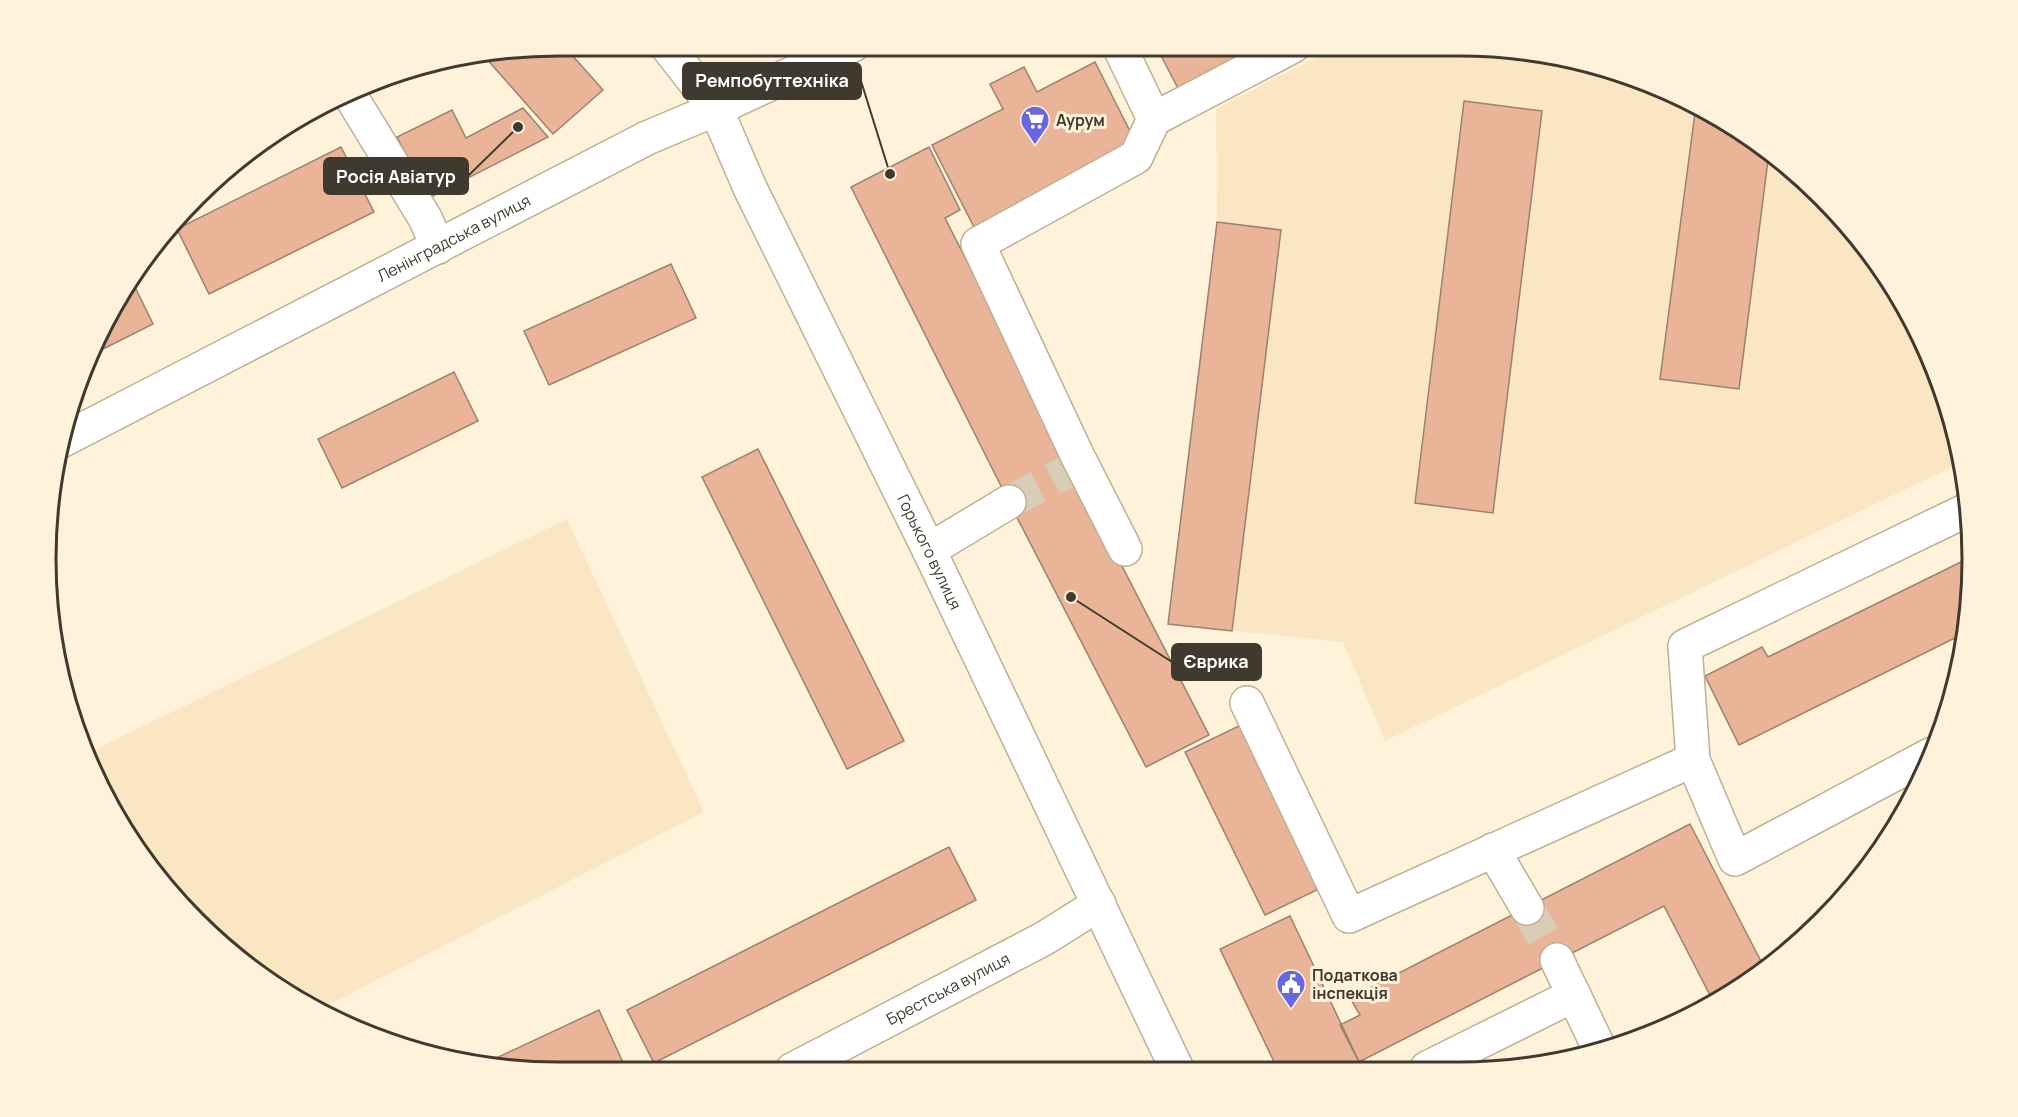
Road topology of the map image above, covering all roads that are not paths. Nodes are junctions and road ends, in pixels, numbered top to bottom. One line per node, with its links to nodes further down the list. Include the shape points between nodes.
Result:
1 (675, 56): 6 (street, Горького вулиця)
2 (829, 56): 6 (street, Ленінградська вулиця)
3 (1124, 56): 7 (street)
4 (1274, 56): 7 (street)
5 (352, 100): 8 (street, via 425,218)
6 (716, 109): 8 (street, Ленінградська вулиця, via 647,138); 13 (street, Горького вулиця, via 750,188)
7 (1154, 119): 12 (street, via 1136,157 978,244 1074,462)
8 (438, 247): 9 (street, Ленінградська вулиця)
9 (71, 436)
10 (1010, 502): 13 (street)
11 (1960, 514): 15 (street, via 1685,646)
12 (1125, 549)
13 (929, 550): 18 (street, Горького вулиця)
14 (1247, 703): 17 (street, via 1349,916)
15 (1693, 760): 16 (street, via 1735,859); 17 (street)
16 (1920, 760)
17 (1493, 850): 19 (street)
18 (1099, 904): 23 (street, Брестська вулиця, via 1045,938); 24 (street, Горького вулиця)
19 (1527, 908)
20 (1557, 960): 21 (street)
21 (1574, 995): 22 (street); 25 (street)
22 (1596, 1042)
23 (807, 1062)
24 (1174, 1062)
25 (1439, 1062)

